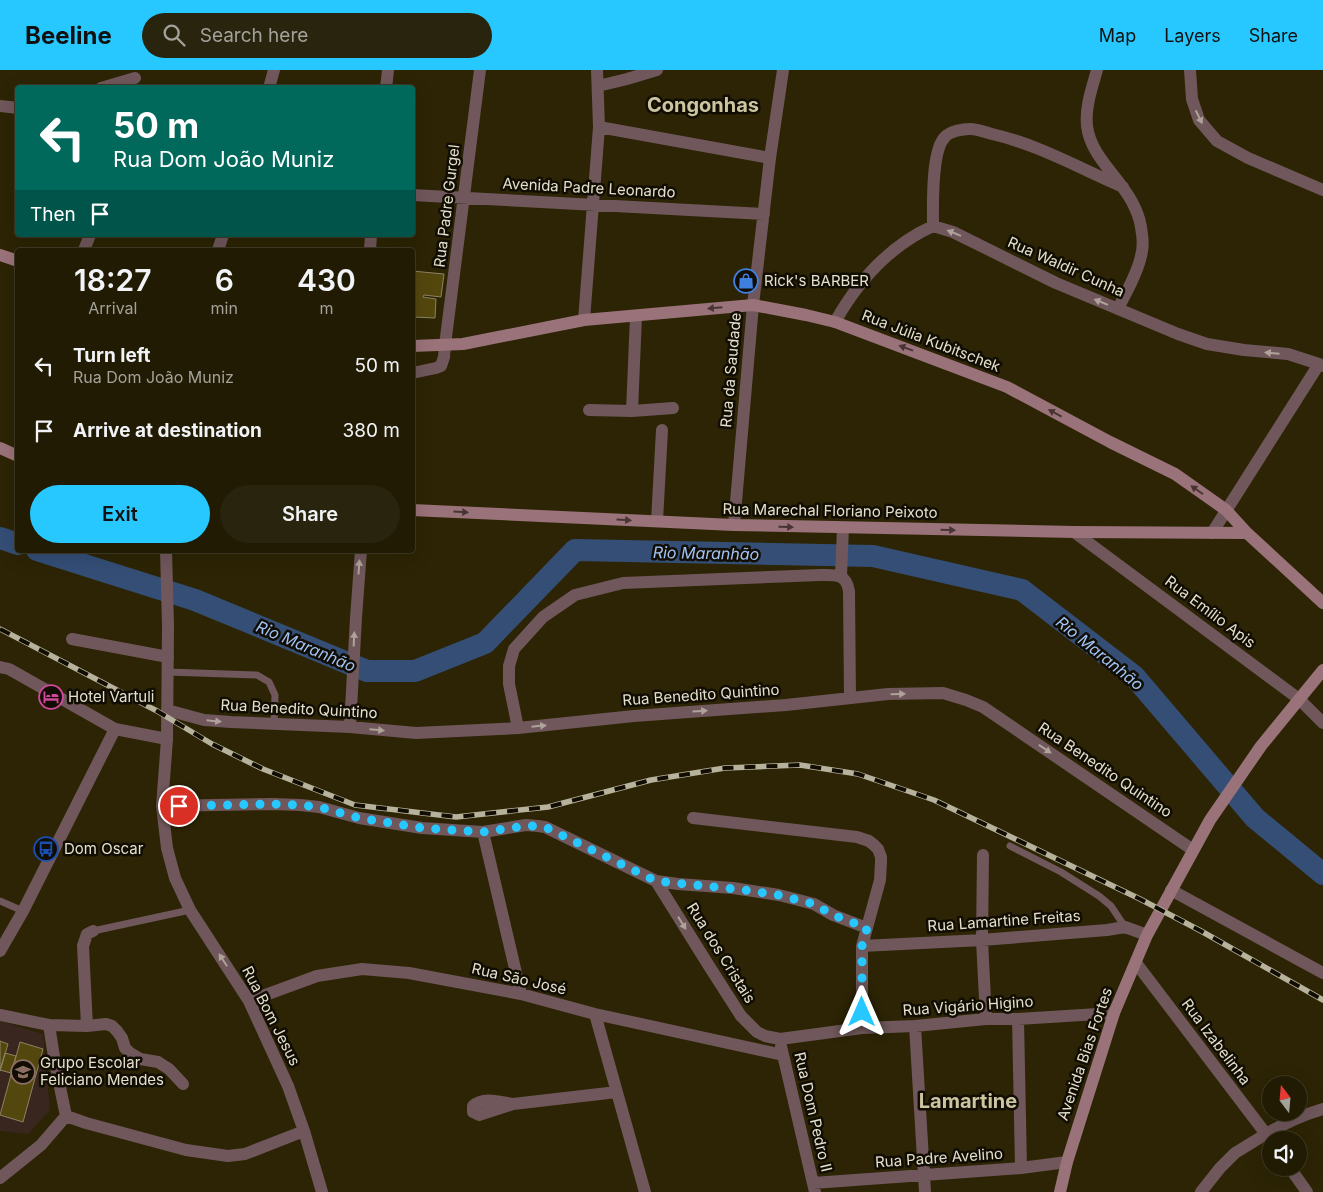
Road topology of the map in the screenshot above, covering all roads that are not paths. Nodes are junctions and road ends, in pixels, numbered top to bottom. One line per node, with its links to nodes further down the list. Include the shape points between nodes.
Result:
1 (274, 70): 11 (street)
2 (388, 70): 12 (street)
3 (480, 70): 21 (street, Rua Padre Gurgel)
4 (597, 70): 13 (street)
5 (657, 70): 13 (street)
6 (784, 70): 17 (street, Rua da Saudade)
7 (1097, 70): 18 (street, via 1087,127 1102,161)
8 (1190, 70): 19 (street, one-way to 19, via 1192,99 1199,120 1217,141)
9 (135, 78): 10 (street)
10 (111, 85)
11 (270, 85)
12 (386, 85)
13 (598, 86): 16 (street)
14 (0, 106): 15 (street)
15 (15, 108)
16 (600, 127): 17 (street); 22 (street)
17 (770, 158): 23 (street, Rua da Saudade)
18 (1123, 187): 24 (street, via 1014,139 971,129 956,131 946,136 937,156); 28 (street, via 1135,207 1143,240 1142,256)
19 (1323, 190)
20 (415, 195): 21 (street, Avenida Padre Leonardo)
21 (465, 197): 22 (street, Avenida Padre Leonardo); 32 (street, Rua Padre Gurgel)
22 (593, 204): 23 (street, Avenida Padre Leonardo); 30 (street)
23 (764, 214): 27 (street, Rua da Saudade)
24 (933, 226): 28 (street, Rua Waldir Cunha, one-way to 24, via 1056,283 953,232); 31 (street, via 907,240 880,262 846,302)
25 (0, 254): 26 (main road)
26 (15, 260)
27 (753, 305): 29 (main road, Rua Júlia Kubitschek, one-way to 29); 31 (main road, Rua Júlia Kubitschek); 45 (street, Rua da Saudade)
28 (1118, 309): 34 (street, Rua Waldir Cunha, one-way to 28, via 1288,354 1207,344)
29 (636, 316): 30 (main road, Rua Júlia Kubitschek); 38 (street)
30 (584, 320): 32 (main road, Rua Júlia Kubitschek)
31 (835, 322): 43 (main road, Rua Júlia Kubitschek, one-way to 31, via 1175,474 1007,387)
32 (445, 345): 33 (main road, Rua Júlia Kubitschek); 35 (street, Rua Padre Gurgel, via 441,366)
33 (415, 346)
34 (1321, 365): 43 (street)
35 (415, 373)
36 (673, 408): 38 (street)
37 (590, 410): 38 (street)
38 (632, 410)
39 (662, 430): 44 (street)
40 (0, 448): 41 (main road)
41 (15, 455)
42 (415, 510): 44 (main road, Rua Marechal Floriano Peixoto, one-way to 44)
43 (1226, 510): 47 (street); 48 (main road, Rua Júlia Kubitschek)
44 (657, 521): 45 (main road, Rua Marechal Floriano Peixoto)
45 (734, 525): 49 (main road, Rua Marechal Floriano Peixoto, one-way to 49)
46 (1074, 532): 47 (main road, Rua Marechal Floriano Peixoto); 49 (main road, Rua Marechal Floriano Peixoto, one-way to 46); 60 (street, Rua Emílio Apis)
47 (1212, 533): 48 (main road, Rua Marechal Floriano Peixoto)
48 (1248, 533): 53 (main road, Rua Júlia Kubitschek)
49 (842, 534): 52 (street)
50 (167, 553): 55 (street, Rua Bom Jesus)
51 (361, 553): 64 (street, one-way to 51)
52 (841, 576): 59 (street, via 848,585); 65 (street, via 623,583 575,594 543,618 514,649 509,666 509,684)
53 (1323, 603)
54 (72, 639): 55 (street)
55 (168, 657): 58 (street, Rua Bom Jesus)
56 (3, 667): 66 (street)
57 (1323, 670): 60 (main road, Avenida Bias Fortes)
58 (167, 672): 61 (street, Rua Bom Jesus); 63 (lane, via 263,678 269,682 275,695)
59 (850, 698): 65 (street, Rua Benedito Quintino, one-way to 59); 72 (street, Rua Benedito Quintino, one-way to 72, via 943,693 983,707)
60 (1299, 699): 62 (street, Rua Emílio Apis); 72 (main road, Avenida Bias Fortes, via 1261,746)
61 (167, 710): 63 (street, Rua Benedito Quintino, one-way to 63, via 204,720); 67 (street, Rua Bom Jesus)
62 (1323, 723)
63 (274, 725): 64 (street, Rua Benedito Quintino)
64 (350, 727): 65 (street, Rua Benedito Quintino, one-way to 65, via 416,733)
65 (518, 728)
66 (115, 729): 67 (street); 78 (street)
67 (167, 739): 68 (street, Rua Bom Jesus)
68 (162, 806): 70 (street, via 300,805 422,828); 77 (street, Rua Bom Jesus, via 174,878)
69 (693, 818): 80 (street, via 857,837 874,844 881,862 880,880)
70 (483, 832): 74 (street, via 526,826 545,827); 88 (street)
71 (1010, 846): 79 (lane, via 1099,896 1111,906)
72 (1193, 850): 75 (main road, Avenida Bias Fortes)
73 (983, 855): 83 (street)
74 (656, 881): 80 (street, via 778,895 814,904); 99 (street, Rua dos Cristais, one-way to 99, via 741,1016)
75 (1171, 890): 82 (main road, Avenida Bias Fortes); 87 (street)
76 (0, 900): 78 (lane)
77 (190, 910): 81 (lane); 89 (street, Rua Bom Jesus, one-way to 77)
78 (22, 911): 85 (street)
79 (1125, 927): 82 (street, Rua Lamartine Freitas); 83 (street, Rua Lamartine Freitas)
80 (867, 928): 84 (street)
81 (93, 930): 96 (street, via 87,934 83,946)
82 (1147, 935): 86 (main road, Avenida Bias Fortes)
83 (982, 940): 84 (street, Rua Lamartine Freitas); 93 (street)
84 (862, 946): 98 (street)
85 (0, 951)
86 (1136, 962): 90 (main road, Avenida Bias Fortes); 108 (street, Rua Izabelinha)
87 (1323, 974)
88 (521, 994): 89 (street, Rua São José, via 410,973 362,969 317,976); 91 (street, Rua São José)
89 (249, 1001): 107 (street, Rua Bom Jesus, via 288,1086)
90 (1114, 1012): 94 (street, Rua Vigário Higino); 111 (main road, Avenida Bias Fortes)
91 (595, 1014): 101 (street, Rua São José); 103 (street)
92 (0, 1015): 95 (street)
93 (986, 1019): 94 (street, Rua Vigário Higino); 97 (street, Rua Vigário Higino)
94 (1018, 1019): 112 (street)
95 (49, 1025): 96 (street); 106 (street)
96 (86, 1026): 102 (street, via 112,1026 130,1054 158,1062)
97 (915, 1026): 98 (street, Rua Vigário Higino); 113 (street)
98 (862, 1028): 100 (street, Rua Vigário Higino)
99 (765, 1036): 100 (street, Rua Vigário Higino)
100 (780, 1039): 101 (street, Rua Dom Pedro II)
101 (783, 1055): 117 (street, Rua Dom Pedro II)
102 (183, 1084)
103 (617, 1092): 104 (street); 114 (street)
104 (513, 1104)
105 (1323, 1109): 109 (street, via 1287,1122)
106 (66, 1116): 107 (street, via 186,1150 228,1156 245,1154); 116 (street, via 40,1145)
107 (304, 1131): 118 (street, Rua Bom Jesus)
108 (1264, 1131)
109 (1276, 1131)
110 (1262, 1140): 123 (street, via 1235,1153)
111 (1067, 1162): 112 (street, Rua Padre Avelino); 122 (main road, Avenida Bias Fortes)
112 (1021, 1168): 113 (street, Rua Padre Avelino)
113 (924, 1175): 117 (street, Rua Padre Avelino); 121 (street)
114 (640, 1176): 119 (street); 120 (street)
115 (1296, 1176): 124 (street)
116 (0, 1178)
117 (814, 1188)
118 (322, 1192)
119 (636, 1192)
120 (645, 1192)
121 (925, 1192)
122 (1060, 1192)
123 (1201, 1192)
124 (1307, 1192)

